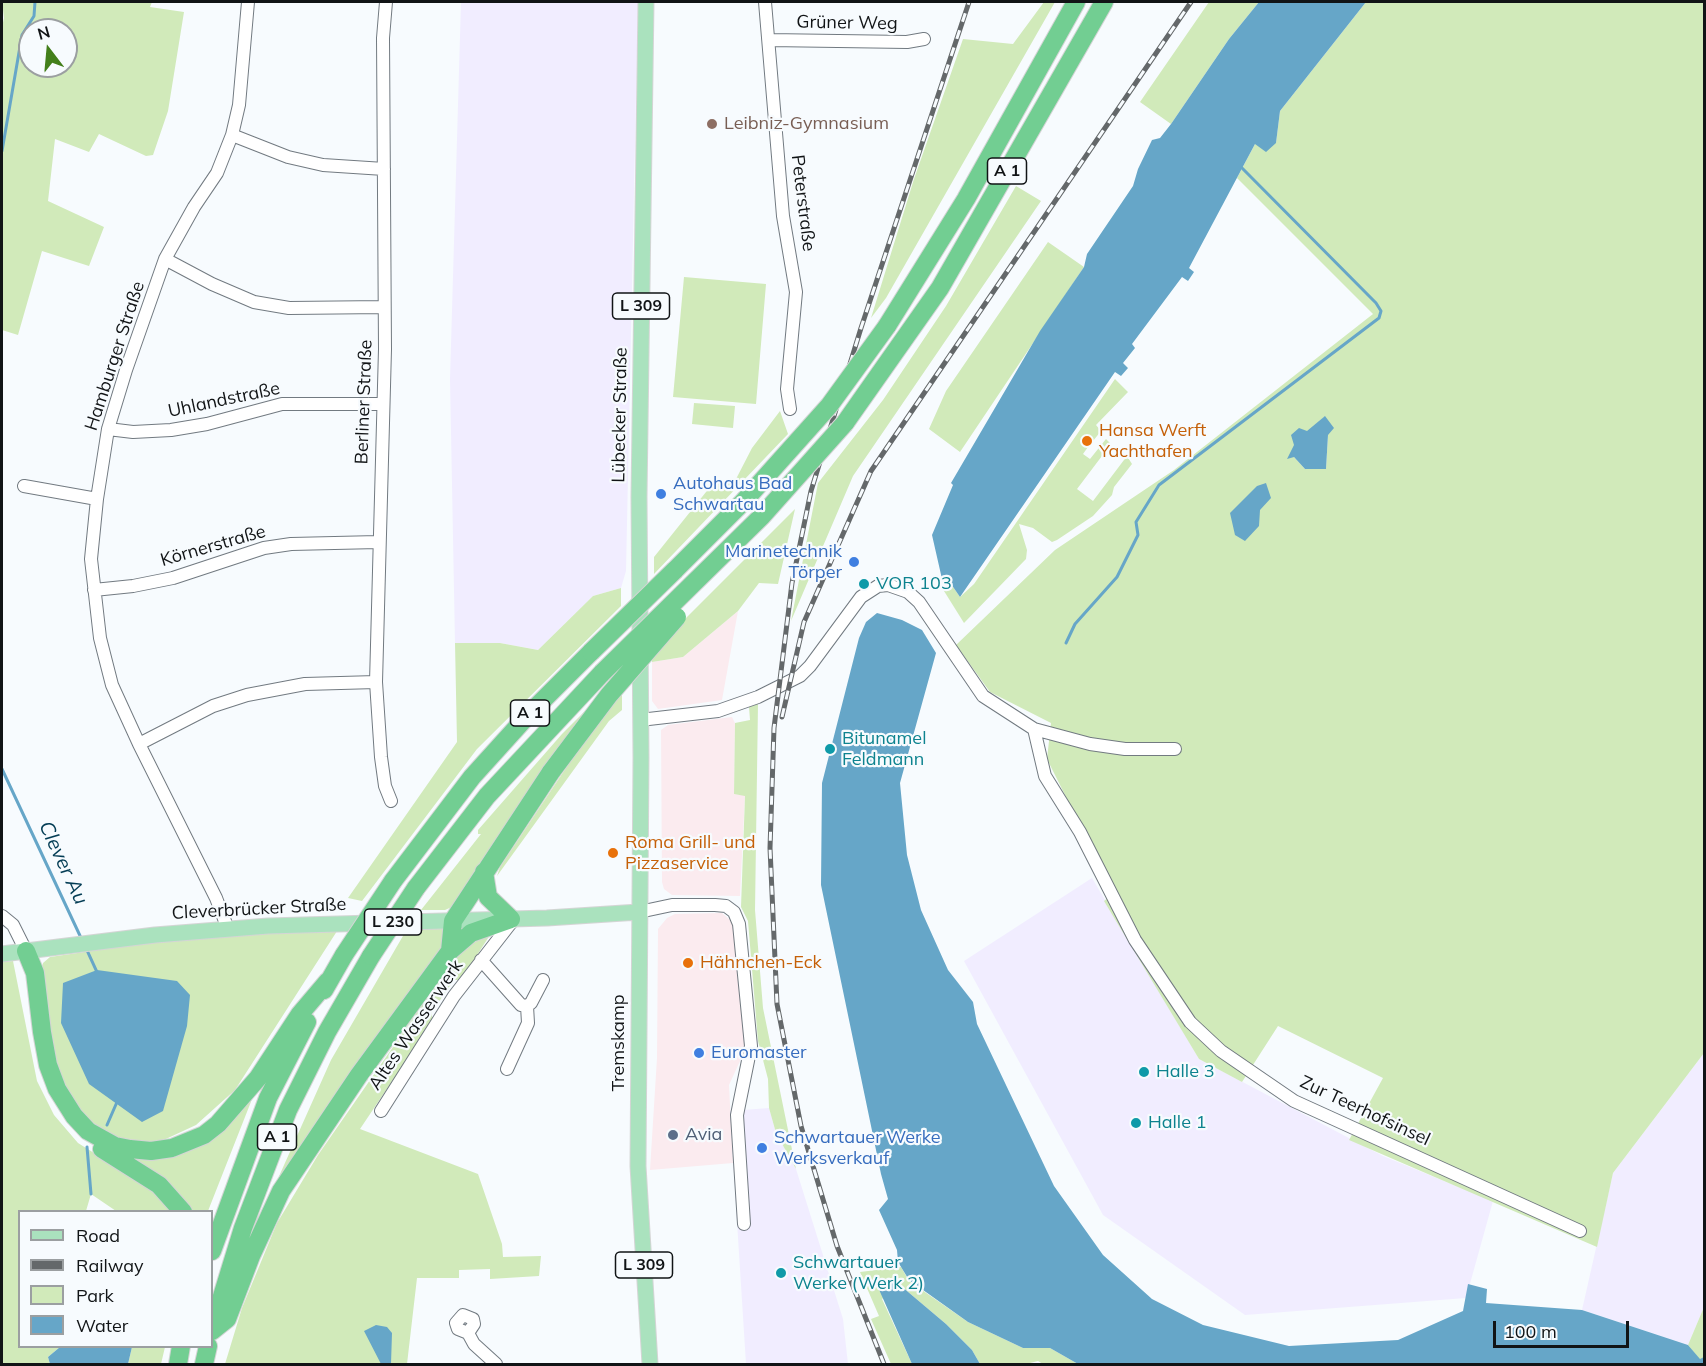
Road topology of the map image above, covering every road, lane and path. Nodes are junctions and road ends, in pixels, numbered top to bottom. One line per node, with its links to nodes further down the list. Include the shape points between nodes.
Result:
1 (248, 2): 9 (street, Hamburger Straße, via 239,105)
2 (386, 2): 10 (street, Berliner Straße)
3 (646, 2): 22 (main road, Lübecker Straße / L 309)
4 (765, 2): 8 (street, Peterstraße)
5 (1076, 2): 38 (highway, A 1, bridge, via 966,199 887,326 829,406 744,501 529,714 472,777 393,880)
6 (1104, 2): 20 (highway, A 1, bridge, via 940,288 907,338 810,464)
7 (924, 39): 8 (street, Grüner Weg)
8 (769, 40): 14 (street, Peterstraße, via 783,216 796,292 787,389)
9 (232, 135): 10 (street, via 323,165); 11 (street, Hamburger Straße, via 217,173)
10 (384, 169): 12 (street, Berliner Straße)
11 (165, 259): 12 (street, via 254,302 289,308); 15 (street, Hamburger Straße)
12 (384, 307): 13 (street, Berliner Straße)
13 (382, 404): 15 (street, Uhlandstraße, via 282,404 171,430); 18 (street, Berliner Straße)
14 (790, 409)
15 (108, 429): 17 (street, Hamburger Straße)
16 (24, 486): 17 (street)
17 (96, 500): 19 (street, Hamburger Straße, via 91,559)
18 (378, 542): 19 (street, Körnerstraße, via 264,548 173,578); 21 (street, Berliner Straße)
19 (94, 590): 24 (street, Hamburger Straße, via 100,638 112,685)
20 (686, 593): 27 (highway, bridge, via 677,617 609,695); 46 (highway, A 1, bridge, via 543,734 487,796 416,888 371,956 288,1110 243,1228)
21 (376, 682): 24 (street, via 305,684 247,695 213,706); 26 (street, Berliner Straße, via 381,757)
22 (640, 720): 23 (street, via 718,711 800,676 861,597 878,586 888,585 908,592 919,602 983,696); 28 (main road, Tremskamp / L 309)
23 (1034, 729): 25 (street, via 1125,749); 44 (street, Zur Teerhofsinsel, via 1045,776 1080,832 1135,940 1190,1022 1221,1051 1294,1101)
24 (139, 744): 32 (street, Hamburger Straße)
25 (1175, 749)
26 (391, 801)
27 (484, 872): 30 (highway, via 488,897); 31 (highway)
28 (639, 912): 30 (main road, Cleverbrücker Straße / L 230); 43 (street, via 672,905 726,906 740,924 751,1046 737,1115); 52 (main road, Tremskamp / L 309, via 638,1166)
29 (2, 916): 33 (street, via 13,925)
30 (513, 919): 31 (main road, Cleverbrücker Straße / L 230); 34 (highway, via 471,933); 36 (street, Altes Wasserwerk)
31 (453, 921): 32 (main road, Cleverbrücker Straße / L 230); 34 (highway)
32 (228, 929): 33 (main road, Cleverbrücker Straße / L 230)
33 (26, 951): 35 (main road, L 230); 38 (highway, via 35,973 42,1032 57,1089 88,1131 114,1146 130,1149 172,1148 204,1135 218,1124 252,1086 300,1014); 42 (highway, via 22,964 44,1075 59,1107 82,1135 159,1185)
34 (450, 951): 47 (highway, via 359,1075 281,1191 227,1319)
35 (2, 954)
36 (481, 960): 39 (street, Altes Wasserwerk, via 521,1005); 41 (street, Altes Wasserwerk)
37 (543, 980): 39 (street)
38 (328, 981): 45 (highway, A 1, via 268,1098)
39 (527, 1006): 40 (street, via 528,1023)
40 (507, 1069)
41 (381, 1111)
42 (181, 1210)
43 (744, 1224)
44 (1580, 1231)
45 (213, 1248)
46 (213, 1329)
47 (213, 1331)
48 (468, 1333): 51 (street)
49 (208, 1348): 50 (highway)
50 (204, 1365)
51 (496, 1365)
52 (650, 1365)

